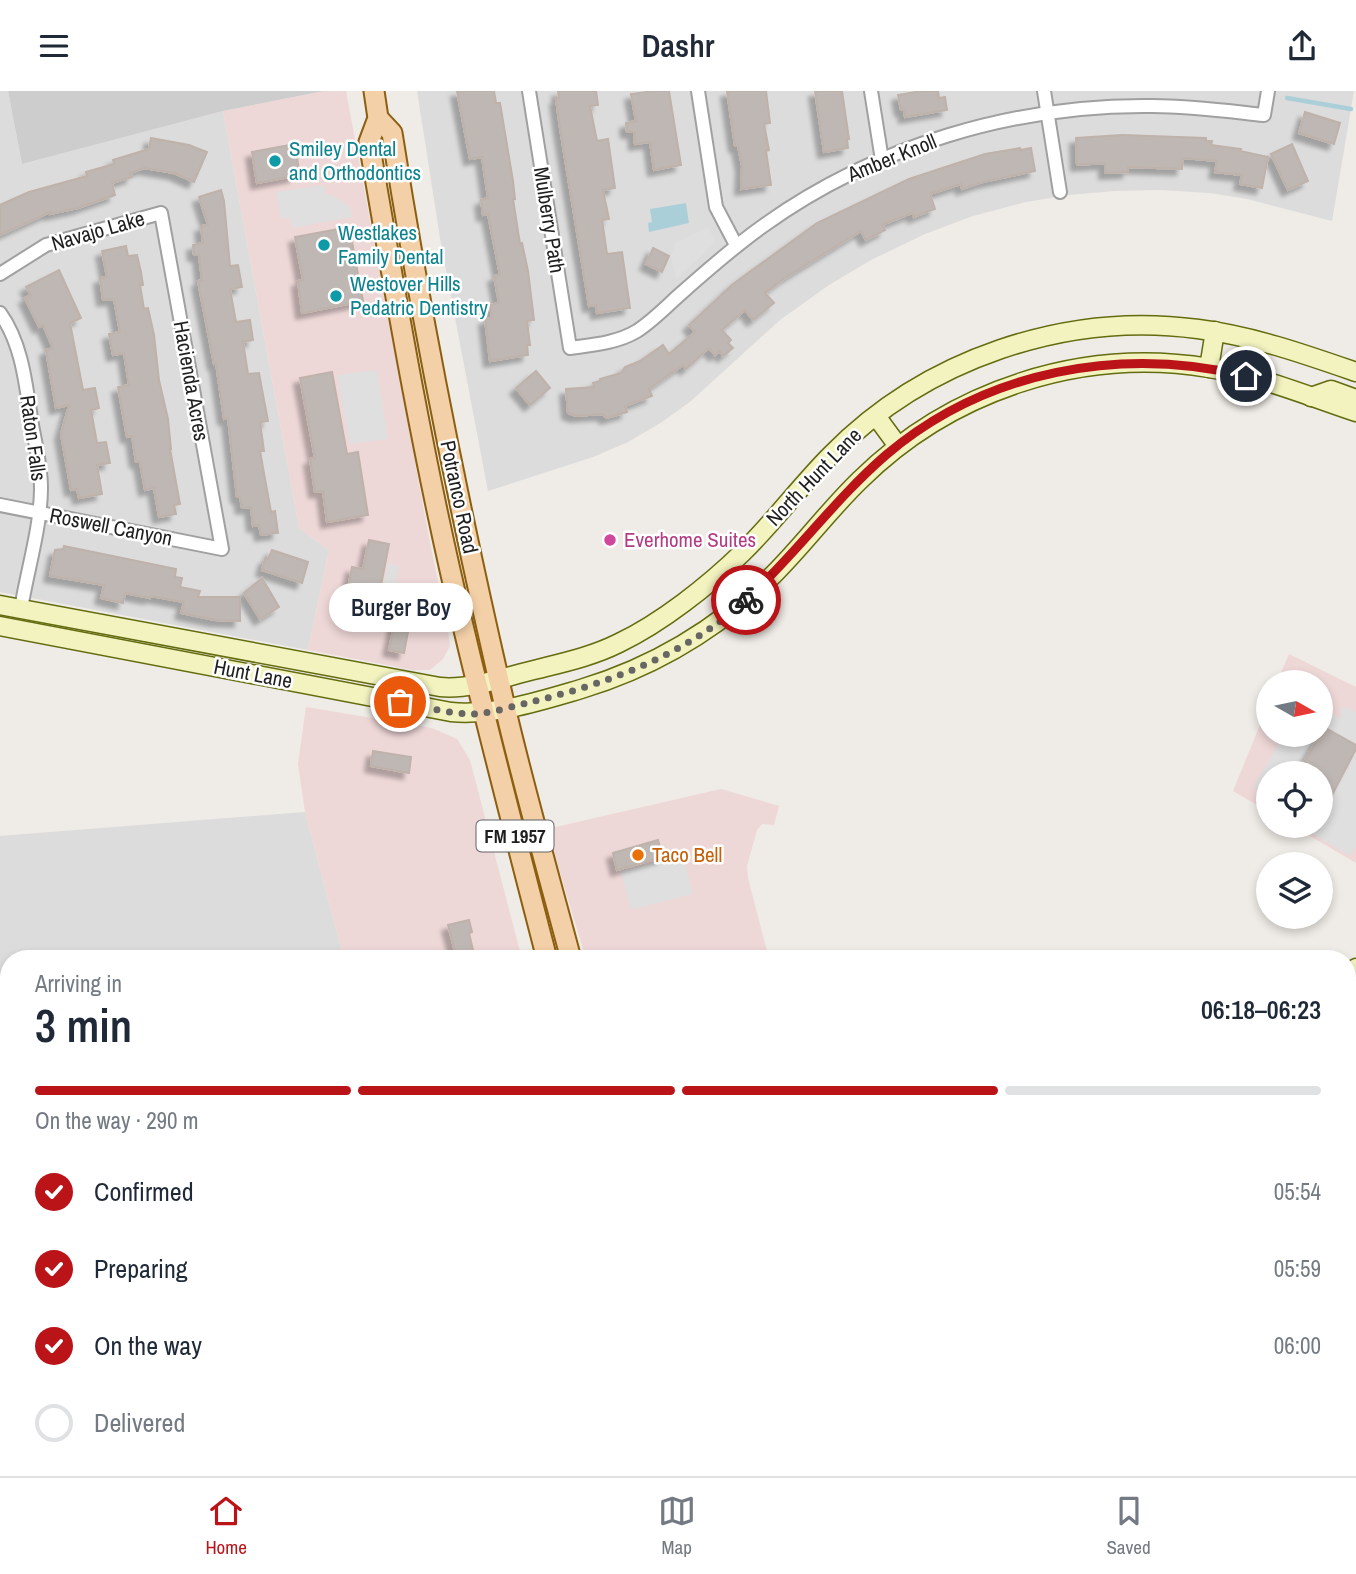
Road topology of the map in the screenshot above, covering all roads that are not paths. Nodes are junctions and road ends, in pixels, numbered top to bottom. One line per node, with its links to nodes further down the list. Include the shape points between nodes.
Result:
1 (374, 91): 8 (main road, Potranco Road / FM 1957)
2 (528, 91): 19 (street, Mulberry Path)
3 (698, 91): 13 (street, via 716,207)
4 (871, 91): 9 (street)
5 (1044, 91): 7 (street)
6 (1268, 91): 7 (street, Amber Knoll, via 1264,115 1153,106)
7 (1048, 113): 9 (street, Amber Knoll, via 973,128); 11 (street)
8 (378, 118): 10 (main road, Potranco Road / FM 1957, via 369,142); 16 (main road, Potranco Road / FM 1957, via 392,133)
9 (882, 160): 13 (street, Amber Knoll, via 808,196)
10 (376, 179): 16 (main road, via 384,178 389,185 406,278); 18 (main road, Potranco Road / FM 1957)
11 (1060, 192)
12 (161, 213): 14 (street, Navajo Lake, via 46,245); 32 (street, Hacienda Acres)
13 (736, 245): 19 (street, Amber Knoll, via 636,332)
14 (0, 275)
15 (0, 313): 31 (street, Raton Falls, via 22,367 40,469)
16 (424, 322): 27 (main road, Potranco Road / FM 1957)
17 (1215, 331): 20 (main road); 21 (main road, North Hunt Lane); 25 (main road, North Hunt Lane, via 1132,325 1049,335 958,366)
18 (405, 347): 27 (main road, via 418,351 421,358 432,417); 29 (main road, Potranco Road / FM 1957)
19 (570, 348)
20 (1209, 368): 22 (main road, North Hunt Lane); 26 (main road, North Hunt Lane, via 1124,363 1054,372 975,399)
21 (1356, 372)
22 (1311, 397): 23 (main road, via 1331,390); 24 (main road, North Hunt Lane)
23 (1356, 399)
24 (1356, 412)
25 (876, 416): 26 (main road); 38 (main road, North Hunt Lane, via 831,455 743,552 661,618 592,654)
26 (898, 446): 40 (main road, North Hunt Lane, via 859,481 775,573 709,628 659,659 617,677)
27 (449, 451): 28 (main road, Potranco Road / FM 1957)
28 (455, 479): 29 (main road); 38 (main road, Potranco Road / FM 1957)
29 (432, 483): 39 (main road, Potranco Road / FM 1957)
30 (0, 505): 31 (street, Roswell Canyon)
31 (39, 512): 32 (street, Roswell Canyon); 34 (street, Raton Falls)
32 (222, 549)
33 (0, 605): 34 (main road, Hunt Lane)
34 (21, 609): 36 (main road, Hunt Lane)
35 (0, 626): 37 (main road, Hunt Lane)
36 (311, 663): 37 (main road, via 303,673 222,659); 39 (main road, Hunt Lane, via 440,687)
37 (211, 666): 41 (main road, Hunt Lane, via 451,712)
38 (499, 678): 39 (main road, Hunt Lane); 40 (main road, Potranco Road / FM 1957)
39 (477, 684): 41 (main road, Potranco Road / FM 1957)
40 (506, 708): 41 (main road, Hunt Lane); 45 (main road, Potranco Road / FM 1957)
41 (484, 712): 42 (main road, Potranco Road / FM 1957)
42 (542, 938): 43 (main road, Potranco Road / FM 1957); 44 (main road)
43 (545, 950)
44 (553, 950)
45 (569, 950)

